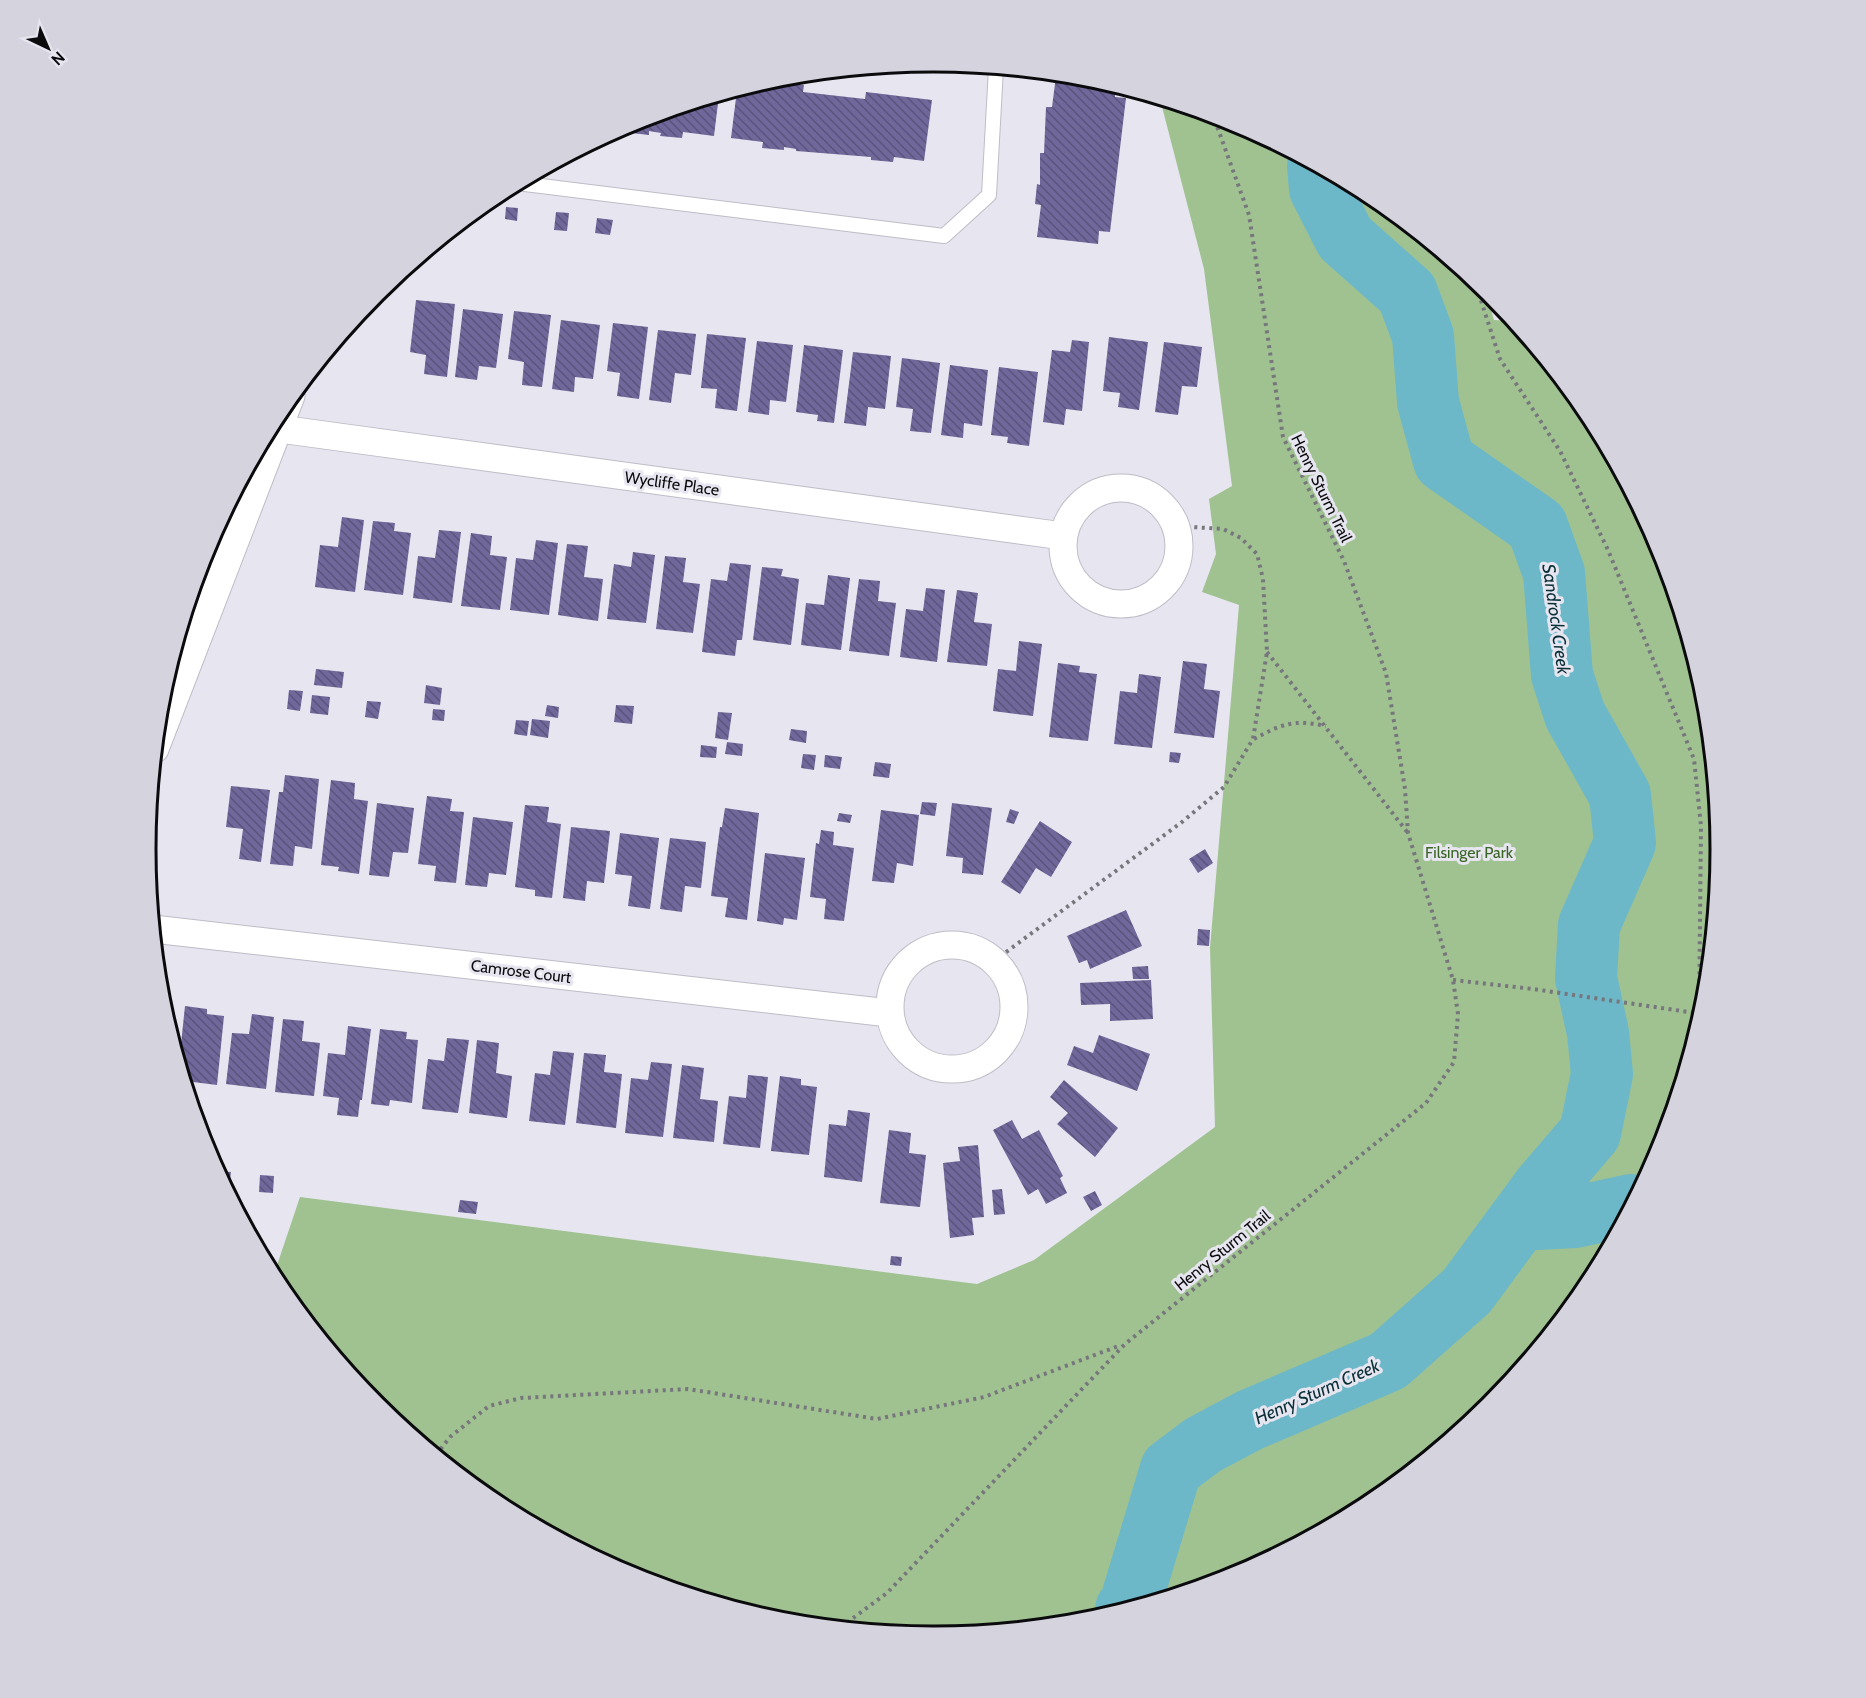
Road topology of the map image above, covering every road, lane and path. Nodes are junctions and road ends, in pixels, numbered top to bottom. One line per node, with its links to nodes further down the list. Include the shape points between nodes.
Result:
1 (996, 75): 3 (lane, via 989,195 944,236)
2 (1217, 126): 13 (path, Henry Sturm Trail, via 1249,215 1283,437 1344,561 1386,673 1405,789)
3 (531, 185)
4 (1480, 298): 16 (path, via 1500,359 1560,451 1608,550 1694,759 1701,826)
5 (280, 429): 7 (street); 8 (street, Wycliffe Place)
6 (1176, 526): 8 (street, via 1161,502 1135,489 1115,487 1083,501 1070,517); 8 (street, via 1180,548 1176,568 1151,596 1131,603 1097,599 1080,588 1064,557); 9 (path, via 1223,528 1257,554 1263,579)
7 (228, 531): 10 (street)
8 (1063, 537)
9 (1267, 652): 11 (path, Henry Sturm Trail); 12 (path)
10 (170, 705)
11 (1327, 727): 12 (path, via 1307,722 1284,723); 13 (path, Henry Sturm Trail)
12 (1253, 739): 15 (path, via 1224,787)
13 (1408, 833): 17 (path, Henry Sturm Trail)
14 (161, 930): 18 (street, Camrose Court)
15 (994, 961): 18 (street, via 973,948 956,945 924,951 897,976); 18 (street, via 1007,978 1014,1002 1010,1030 995,1053 972,1067 943,1070 924,1064 907,1051 895,1034)
16 (1701, 963)
17 (1453, 980): 19 (path); 20 (path, Henry Sturm Trail, via 1458,1014 1454,1062 1426,1103)
18 (890, 1013)
19 (1692, 1013)
20 (1125, 1344): 21 (path, via 984,1397 877,1419 688,1389 521,1398 489,1406); 22 (path, Henry Sturm Trail, via 887,1593)
21 (441, 1449)
22 (850, 1621)

